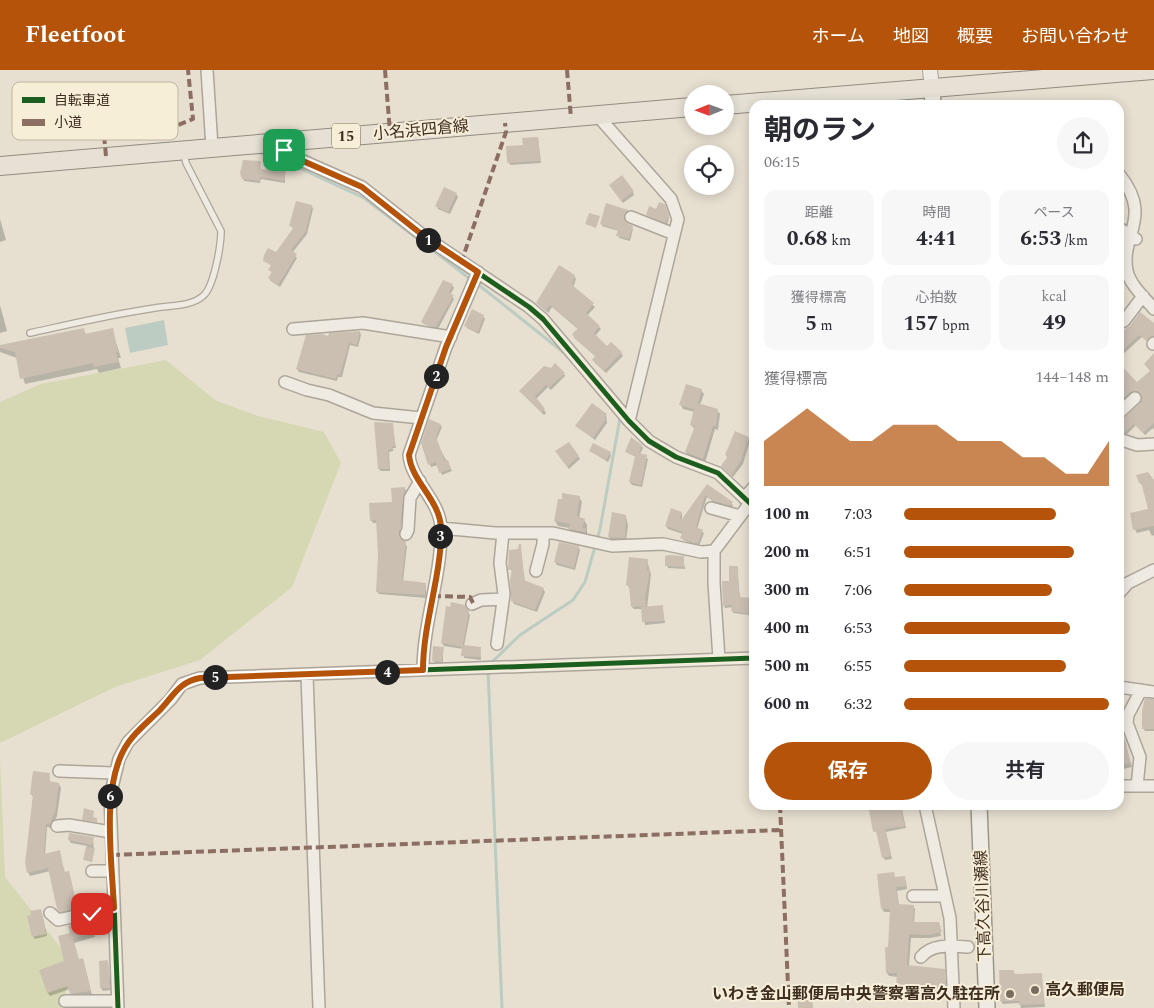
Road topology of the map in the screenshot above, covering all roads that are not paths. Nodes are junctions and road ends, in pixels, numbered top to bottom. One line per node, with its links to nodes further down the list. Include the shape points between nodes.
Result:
1 (207, 70): 10 (street)
2 (1153, 70): 3 (main road)
3 (932, 88): 4 (main road)
4 (786, 100)
5 (749, 103): 6 (main road)
6 (734, 104)
7 (684, 108): 8 (main road, 小名浜四倉線 / 15)
8 (597, 115): 9 (main road, 小名浜四倉線 / 15); 16 (street, via 671,199 678,220)
9 (272, 142): 10 (main road, 小名浜四倉線 / 15); 18 (street, via 294,157 362,187 425,237)
10 (212, 147): 11 (main road, 小名浜四倉線 / 15)
11 (183, 149): 12 (main road, 小名浜四倉線 / 15); 23 (lane, via 186,163 221,230 210,288 203,296 181,305)
12 (0, 166)
13 (1124, 180): 17 (street, via 1140,198 1145,212)
14 (631, 217): 16 (street)
15 (1124, 231): 17 (street)
16 (674, 234): 29 (street)
17 (1136, 239): 19 (street, via 1128,256 1127,272)
18 (478, 272): 24 (street); 29 (street, via 543,319)
19 (1143, 296): 20 (street); 21 (street)
20 (1154, 309)
21 (1124, 321)
22 (292, 329): 24 (street, via 363,322)
23 (30, 333)
24 (451, 337): 28 (street)
25 (284, 382): 28 (street, via 329,395 373,413)
26 (1135, 398): 27 (street)
27 (1124, 408)
28 (420, 418): 32 (street, via 409,455 410,464)
29 (629, 421): 33 (street, via 649,441 676,457 718,473)
30 (1124, 441): 31 (street)
31 (1152, 447)
32 (420, 481): 36 (street, via 439,516); 39 (street, via 405,498)
33 (749, 503): 35 (street)
34 (711, 508): 35 (street)
35 (740, 516): 40 (street)
36 (441, 528): 38 (street); 49 (street, via 423,648)
37 (543, 532): 38 (street); 40 (street, via 612,546 663,544 701,552); 42 (street)
38 (503, 533): 44 (street, via 500,563 504,580)
39 (406, 534)
40 (714, 551): 48 (street)
41 (1154, 570): 43 (street)
42 (536, 571)
43 (1124, 587)
44 (503, 599): 45 (street, via 481,600); 46 (street)
45 (472, 604)
46 (497, 644)
47 (749, 658): 48 (street)
48 (719, 659): 49 (street)
49 (423, 670): 50 (street)
50 (307, 675): 55 (street, via 189,680 128,742); 74 (street)
51 (1124, 688): 52 (street)
52 (1141, 690): 53 (street); 57 (street, via 1127,723 1140,757)
53 (1154, 692)
54 (59, 771): 55 (street)
55 (114, 772): 62 (street, via 110,796)
56 (1124, 786): 57 (street)
57 (1137, 786): 58 (street)
58 (1154, 786)
59 (926, 810): 66 (street)
60 (979, 810): 76 (main road, 下高久谷川瀬線)
61 (57, 826): 62 (street)
62 (111, 832): 64 (street)
63 (92, 871): 64 (street)
64 (113, 871): 67 (street)
65 (913, 896): 66 (street)
66 (945, 896): 69 (street)
67 (114, 908): 68 (street, via 58,920); 73 (street)
68 (50, 913)
69 (952, 946): 70 (street); 71 (street, via 930,950); 75 (street)
70 (968, 947)
71 (921, 957)
72 (65, 1001): 73 (street)
73 (118, 1005)
74 (319, 1008)
75 (954, 1008)
76 (987, 1008)

